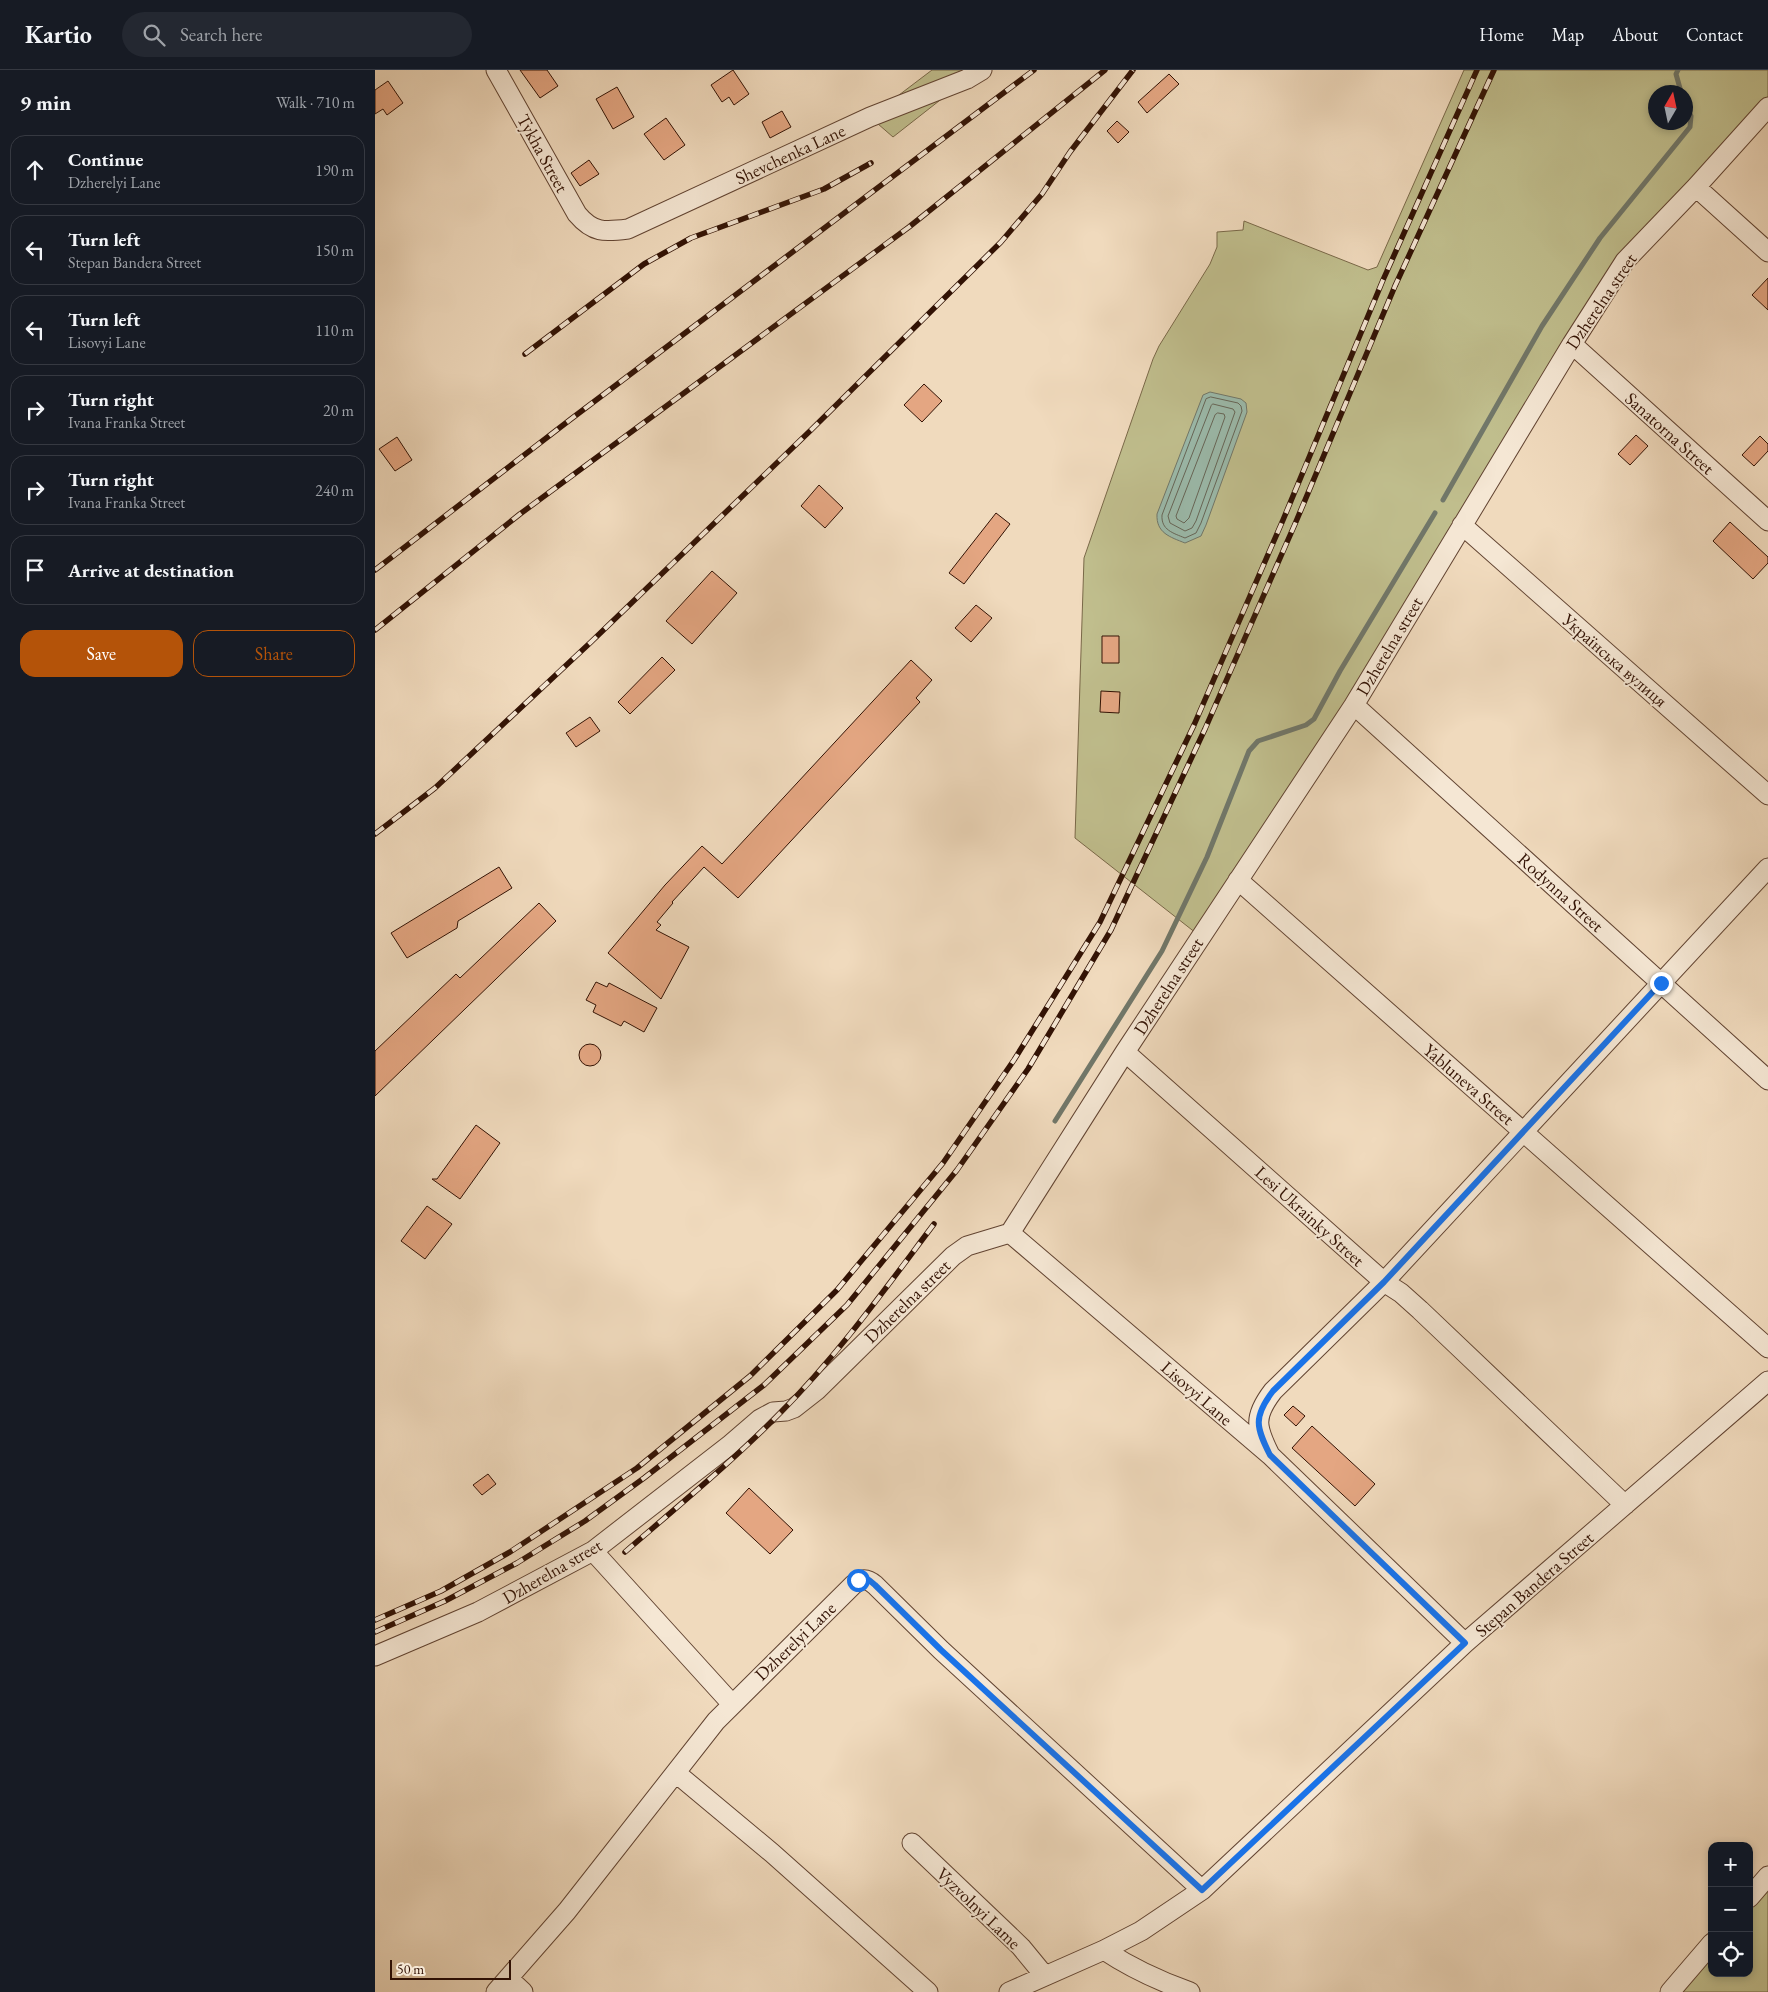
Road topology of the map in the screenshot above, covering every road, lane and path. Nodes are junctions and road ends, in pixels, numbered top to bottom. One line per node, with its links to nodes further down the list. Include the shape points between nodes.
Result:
1 (496, 70): 5 (street, Tykha Street, via 577,214 586,225)
2 (982, 70): 5 (street, Shevchenka Lane, via 870,117 628,229)
3 (1768, 107): 4 (street, Dzherelna street)
4 (1696, 187): 6 (street); 7 (street, Dzherelna street, via 1625,261)
5 (596, 229)
6 (1768, 252)
7 (1572, 344): 8 (street, Sanatorna Street); 9 (street, Dzherelna street)
8 (1768, 521)
9 (1462, 525): 10 (street, Dzherelna street); 11 (street, Українська вулиця)
10 (1354, 705): 13 (street, Dzherelna street); 14 (street, Rodynna Street)
11 (1768, 795)
12 (1768, 868): 14 (street)
13 (1238, 880): 15 (street, Dzherelna street); 17 (street, Yabluneva Street)
14 (1661, 983): 16 (street, Rodynna Street); 17 (street)
15 (1125, 1052): 18 (street, Dzherelna street); 19 (street, Lesi Ukrainky Street)
16 (1768, 1080)
17 (1523, 1132): 19 (street); 20 (street, Yabluneva Street)
18 (1010, 1233): 22 (street, Lisovyi Lane); 24 (street, Dzherelna street, via 967,1246 953,1256 817,1390 794,1408 773,1412 760,1419)
19 (1384, 1282): 22 (street, via 1264,1403 1259,1429); 23 (street, Lesi Ukrainky Street, via 1420,1310)
20 (1768, 1348)
21 (1768, 1381): 23 (street, Stepan Bandera Street)
22 (1270, 1455): 25 (street, Lisovyi Lane)
23 (1625, 1505): 25 (street, Stepan Bandera Street)
24 (593, 1551): 26 (street, Dzherelna street, via 478,1612); 27 (street)
25 (1465, 1643): 31 (street, Stepan Bandera Street)
26 (375, 1656)
27 (731, 1703): 28 (street, Dzherelyi Lane); 31 (street, Dzherelyi Lane, via 858,1580 869,1580)
28 (676, 1773): 36 (street, Dzherelyi Lane, via 567,1911); 38 (street, via 772,1853)
29 (912, 1843): 35 (street, Vyzvolnyi Lame, via 1021,1947)
30 (1768, 1876): 32 (street)
31 (1202, 1890): 34 (street, Stepan Bandera Street, via 1141,1931)
32 (1753, 1893)
33 (1708, 1948): 41 (street)
34 (1104, 1950): 35 (street, Stepan Bandera Street); 40 (street, via 1154,1979)
35 (1044, 1975): 39 (street, Stepan Bandera Street)
36 (502, 1985): 37 (street)
37 (523, 1992)
38 (928, 1992)
39 (1009, 1992)
40 (1190, 1992)
41 (1670, 1992)

